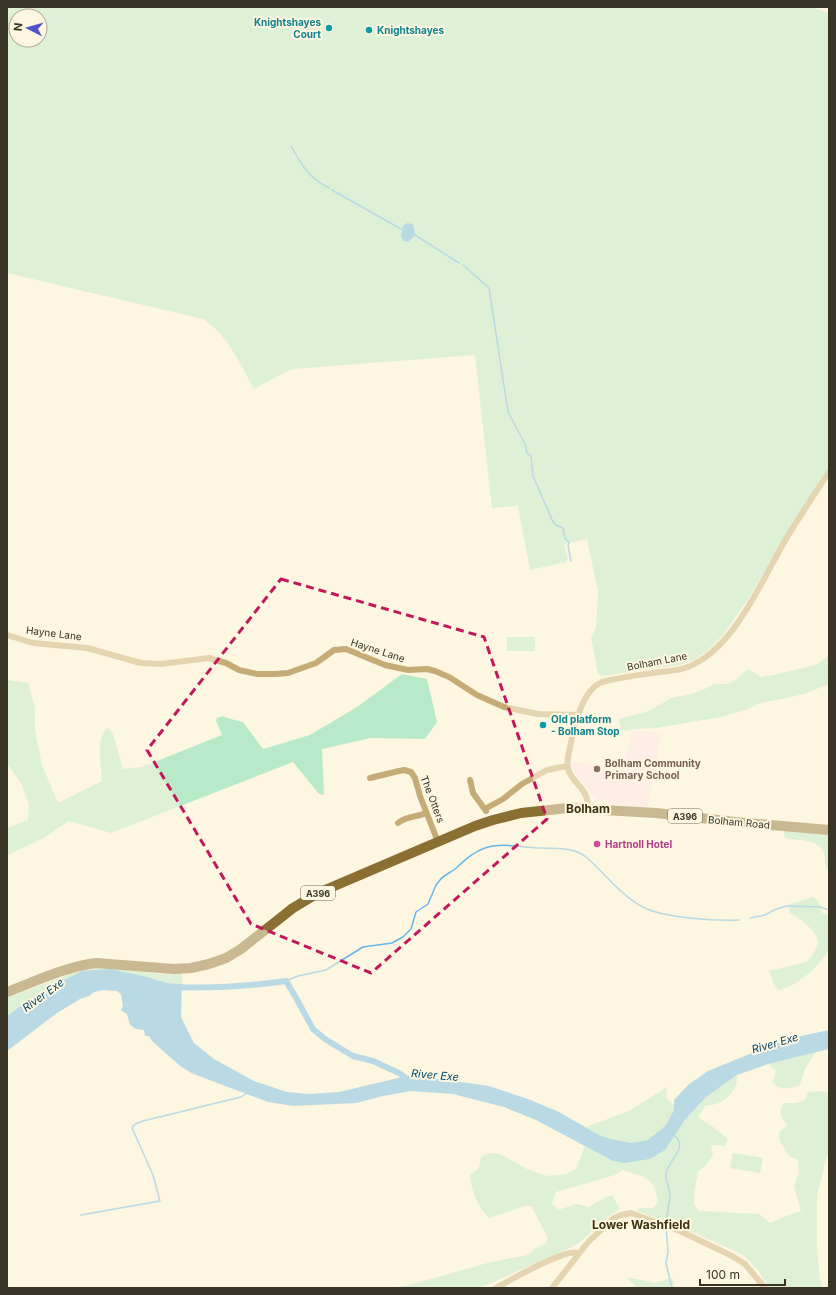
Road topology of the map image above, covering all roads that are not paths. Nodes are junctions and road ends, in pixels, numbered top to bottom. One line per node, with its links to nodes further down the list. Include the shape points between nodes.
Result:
1 (829, 472): 3 (street, Bolham Lane, via 782,545 750,603 716,649 694,665 612,679 598,684)
2 (7, 635): 3 (street, Hayne Lane, via 33,642 87,648 141,663 162,664 210,658 239,670 257,674 288,673 322,660 334,650 346,649 385,665 408,670 427,669 443,674 504,708 538,714)
3 (578, 715): 4 (street, Bolham Lane)
4 (567, 766): 8 (street, via 547,770 522,784 486,811 473,793); 9 (street, via 572,778 585,793)
5 (377, 768): 6 (street)
6 (378, 776): 7 (street, The Otters); 10 (street, The Otters, via 404,770 411,772)
7 (370, 778)
8 (470, 780)
9 (588, 808): 12 (main road, Bolham Road / A396); 13 (main road, Bolham Road / A396, via 521,813 487,822)
10 (426, 813): 11 (street, via 408,817); 13 (street, The Otters)
11 (398, 823)
12 (829, 830)
13 (438, 842): 14 (main road, A396, via 318,893 293,908 241,950 209,964 174,969 85,964)
14 (7, 992)
15 (578, 1253): 16 (street, via 551,1259); 17 (street); 18 (street, via 614,1218 631,1213 707,1243 745,1264)
16 (496, 1288)
17 (552, 1288)
18 (764, 1288)

